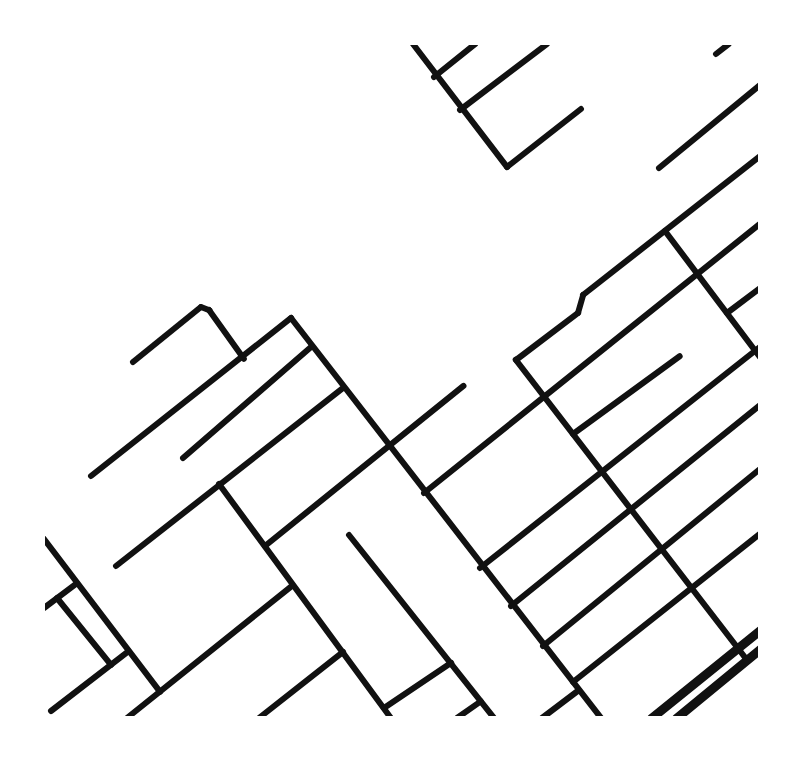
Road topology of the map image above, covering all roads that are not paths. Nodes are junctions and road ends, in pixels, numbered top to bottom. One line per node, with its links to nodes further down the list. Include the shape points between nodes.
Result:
1 (413, 44): 6 (street)
2 (475, 44): 6 (street)
3 (547, 44): 9 (street)
4 (729, 44): 5 (street)
5 (716, 54)
6 (434, 77): 9 (street)
7 (759, 85): 11 (street)
8 (581, 109): 9 (street, via 507,167)
9 (460, 110)
10 (759, 156): 13 (street)
11 (659, 168)
12 (759, 224): 14 (street)
13 (665, 231): 14 (street); 24 (street, via 583,295 578,313 516,360)
14 (697, 273): 16 (street); 24 (street)
15 (759, 288): 16 (street)
16 (727, 314): 18 (street)
17 (311, 347): 20 (street, via 291,318); 23 (street); 28 (street)
18 (758, 352): 30 (street)
19 (680, 356): 26 (street)
20 (243, 359): 21 (street, via 209,310 201,307); 31 (street)
21 (133, 362)
22 (463, 386): 27 (street)
23 (342, 389): 27 (street); 32 (street)
24 (542, 396): 26 (street); 33 (street)
25 (759, 405): 34 (street)
26 (573, 434): 30 (street)
27 (390, 449): 33 (street); 38 (street)
28 (183, 458)
29 (759, 469): 39 (street)
30 (603, 470): 34 (street); 41 (street)
31 (91, 476)
32 (219, 484): 38 (street); 40 (street)
33 (424, 493): 41 (street)
34 (631, 506): 39 (street); 46 (street)
35 (759, 534): 44 (street)
36 (349, 535): 55 (street)
37 (44, 539): 42 (street)
38 (265, 546): 43 (street)
39 (663, 546): 44 (street); 49 (street)
40 (116, 566)
41 (480, 568): 46 (street)
42 (77, 583): 45 (street); 52 (street)
43 (292, 586): 53 (street); 59 (street)
44 (693, 587): 50 (street); 57 (street)
45 (57, 598): 47 (street); 56 (street)
46 (512, 606): 49 (street)
47 (44, 608)
48 (759, 630): 50 (main road)
49 (543, 646): 57 (street)
50 (737, 647): 54 (street); 70 (main road)
51 (759, 649): 54 (main road)
52 (129, 651): 56 (street); 59 (street)
53 (343, 652): 61 (street); 64 (street)
54 (747, 660): 71 (main road)
55 (451, 663): 60 (street); 61 (street)
56 (111, 665): 62 (street)
57 (573, 682): 58 (street)
58 (579, 690): 68 (street); 69 (street)
59 (160, 692): 63 (street)
60 (481, 701): 66 (street); 67 (street)
61 (384, 708): 65 (street)
62 (51, 711)
63 (127, 717)
64 (260, 717)
65 (390, 717)
66 (457, 717)
67 (494, 717)
68 (542, 717)
69 (601, 717)
70 (651, 717)
71 (676, 717)

